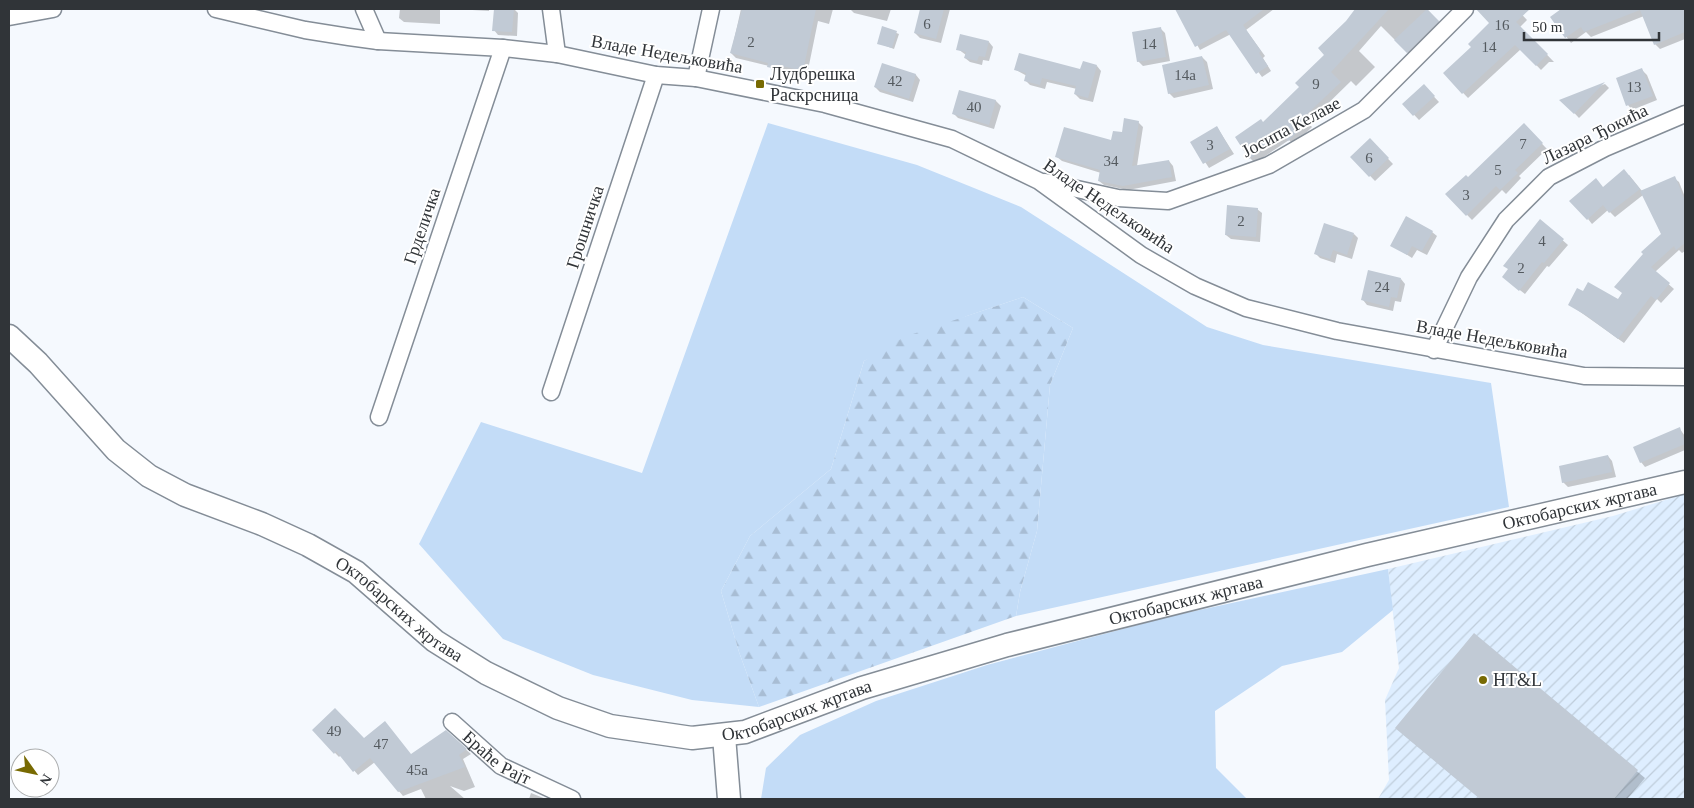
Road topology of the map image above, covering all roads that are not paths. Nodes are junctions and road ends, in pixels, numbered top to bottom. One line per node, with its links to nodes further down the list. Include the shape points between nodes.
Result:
1 (53, 9): 7 (street)
2 (216, 9): 8 (street, Владе Недељковића, via 305,30)
3 (364, 9): 8 (street)
4 (551, 9): 10 (street)
5 (712, 9): 12 (street)
6 (1465, 9): 14 (street, Јосипа Келаве, via 1364,110 1269,166 1168,202 1118,198)
7 (9, 17)
8 (378, 41): 9 (street, Владе Недељковића)
9 (503, 48): 10 (street, Владе Недељковића); 19 (street, Грделичка)
10 (557, 54): 11 (street, Владе Недељковића)
11 (656, 75): 12 (street, Владе Недељковића); 18 (street, Грошничка)
12 (696, 78): 14 (street, Владе Недељковића, via 825,104 952,140)
13 (1685, 114): 16 (street, Лазара Ђокића, via 1549,176 1506,220 1469,277)
14 (1039, 181): 16 (street, Владе Недељковића, via 1141,255 1195,286 1246,308)
15 (9, 336): 22 (street, Октобарских жртава, via 38,363 116,450 149,476 185,495 308,545 356,572 435,641 486,673 558,708 610,726 692,738)
16 (1434, 350): 17 (street, Владе Недељковића, via 1584,376)
17 (1685, 377)
18 (551, 392)
19 (379, 417)
20 (1685, 482): 22 (street, Октобарских жртава, via 1367,555 1007,646 862,688 745,732)
21 (452, 722): 23 (street, Браће Рајт, via 501,766)
22 (724, 736): 24 (street)
23 (572, 799)
24 (728, 799)

